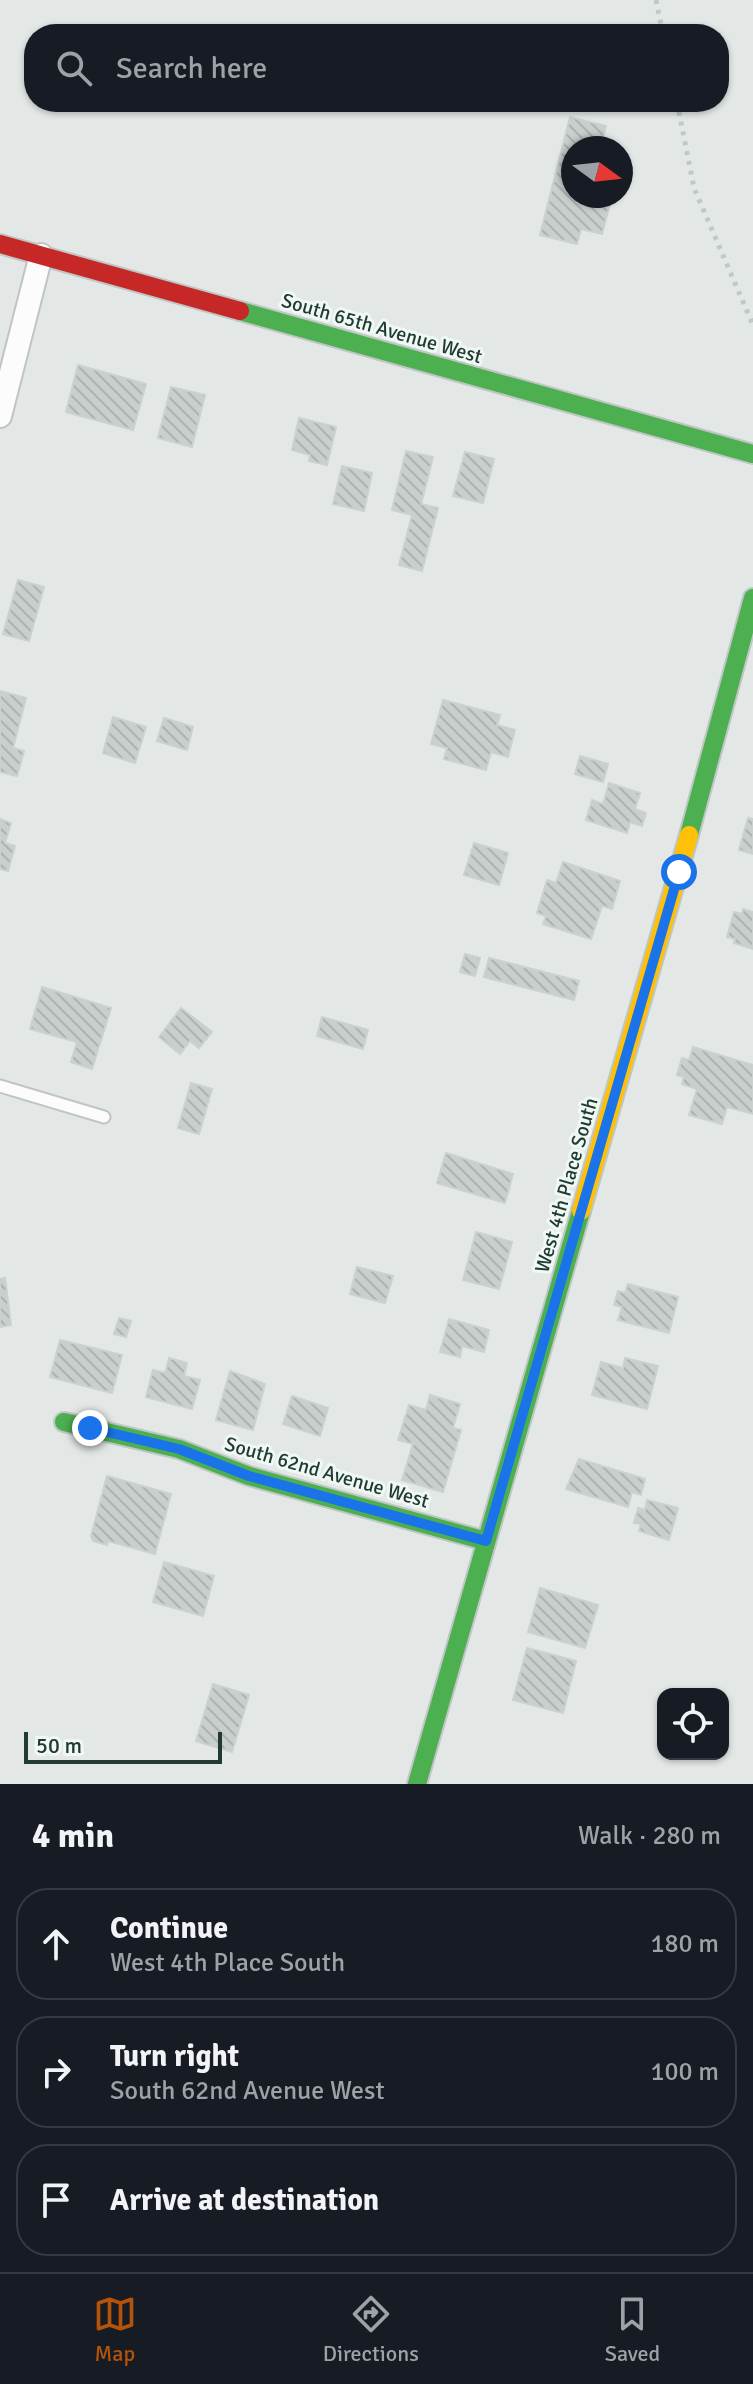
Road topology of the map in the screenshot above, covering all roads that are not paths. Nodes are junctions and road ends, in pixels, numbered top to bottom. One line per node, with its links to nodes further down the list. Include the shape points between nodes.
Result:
1 (0, 244): 2 (street, South 65th Avenue West)
2 (41, 255): 3 (street); 4 (street, South 65th Avenue West)
3 (0, 416)
4 (753, 454)
5 (753, 598): 9 (street, West 4th Place South)
6 (0, 1086): 7 (lane)
7 (104, 1117)
8 (64, 1422): 9 (street, South 62nd Avenue West, via 179,1449 249,1476)
9 (486, 1541): 10 (street, West 4th Place South)
10 (417, 1784)

